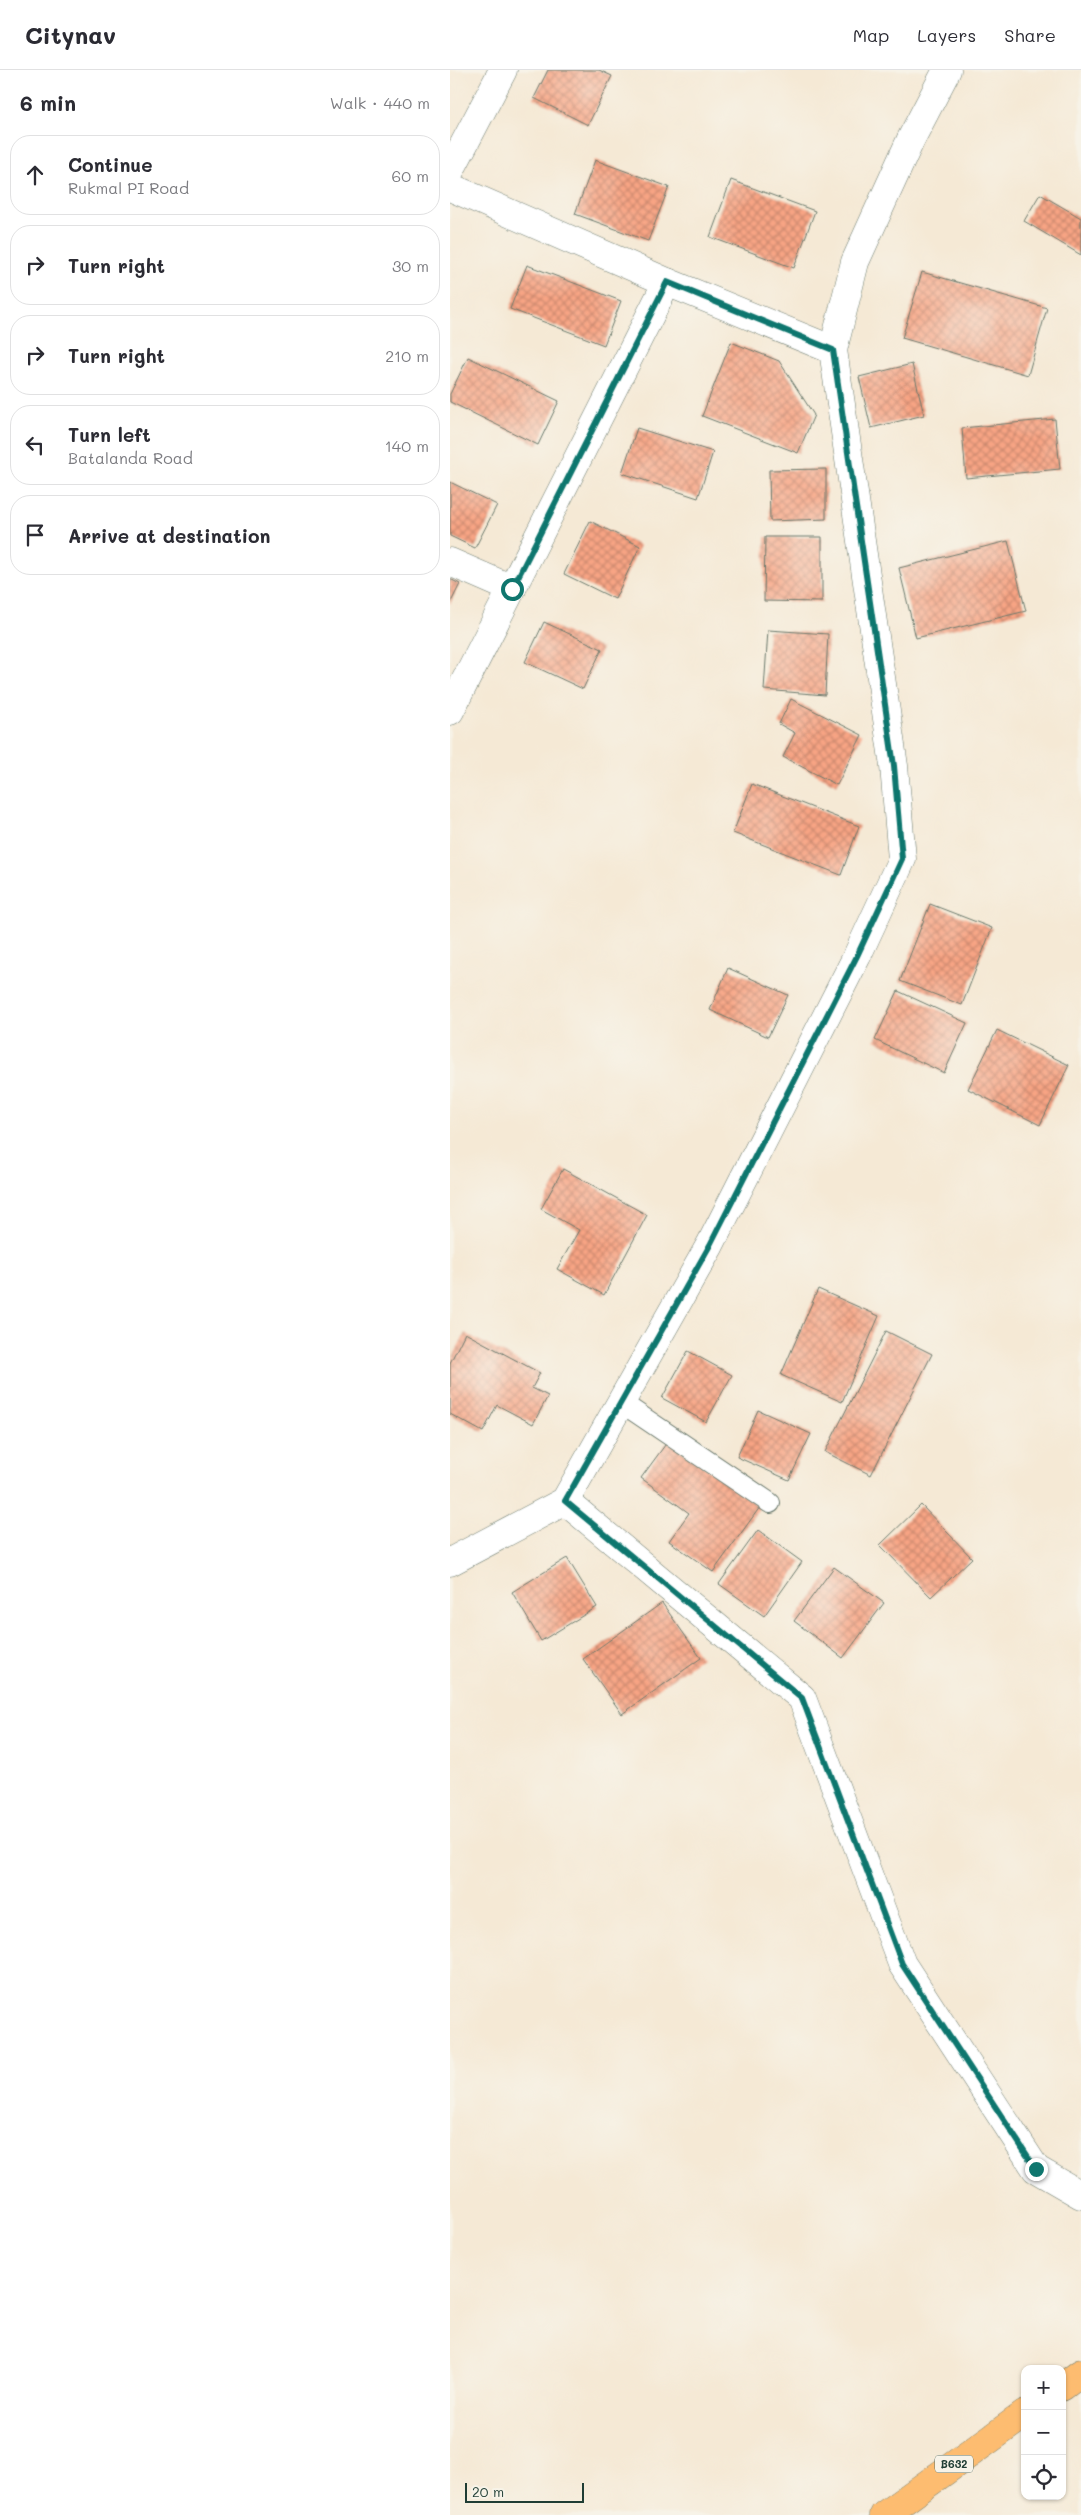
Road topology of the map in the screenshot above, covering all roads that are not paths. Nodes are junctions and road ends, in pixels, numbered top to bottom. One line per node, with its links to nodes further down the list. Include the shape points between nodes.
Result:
1 (503, 70): 3 (street)
2 (948, 70): 6 (street, via 911,139 855,262)
3 (450, 171)
4 (450, 187): 5 (street)
5 (667, 282): 6 (street); 8 (street)
6 (833, 350): 10 (street, via 894,766 902,859 857,956 710,1245)
7 (450, 562): 8 (street)
8 (512, 589): 9 (street)
9 (450, 711)
10 (622, 1403): 11 (street); 12 (lane)
11 (565, 1501): 13 (street); 14 (street, via 802,1698 902,1964 1036,2169)
12 (770, 1503)
13 (450, 1562)
14 (1081, 2195)
15 (1081, 2374): 16 (main road)
16 (1066, 2384)
17 (1021, 2417): 18 (main road, B632)
18 (884, 2515)

